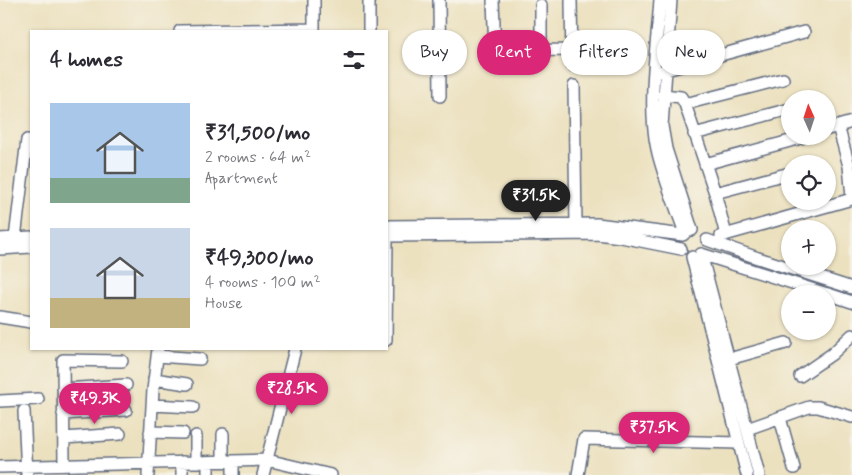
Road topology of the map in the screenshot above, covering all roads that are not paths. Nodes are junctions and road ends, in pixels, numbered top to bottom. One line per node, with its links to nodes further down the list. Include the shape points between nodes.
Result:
1 (314, 0): 9 (street)
2 (369, 0): 10 (street)
3 (439, 0): 23 (street)
4 (493, 0): 11 (street)
5 (571, 0): 13 (street)
6 (660, 0): 14 (street)
7 (671, 0): 15 (street)
8 (541, 5): 12 (street)
9 (314, 30)
10 (369, 30)
11 (494, 30)
12 (541, 30)
13 (572, 30)
14 (660, 30)
15 (666, 30)
16 (804, 32): 17 (street)
17 (725, 53)
18 (660, 75): 22 (street)
19 (660, 75): 38 (street, via 654,126 657,150)
20 (783, 79): 24 (street)
21 (574, 86): 36 (street)
22 (663, 95): 24 (street, via 681,98); 38 (street, via 662,126)
23 (440, 96)
24 (685, 104): 28 (street)
25 (781, 111): 28 (street)
26 (852, 122): 27 (street)
27 (836, 126)
28 (694, 134): 32 (street)
29 (836, 135): 35 (street, via 848,166)
30 (26, 140): 41 (street)
31 (781, 143): 32 (street)
32 (705, 164): 34 (street)
33 (781, 175): 34 (street)
34 (715, 193): 39 (street)
35 (852, 198): 39 (street)
36 (576, 224): 37 (street); 38 (street)
37 (388, 226)
38 (686, 233): 44 (street, via 700,231); 47 (street, via 681,239)
39 (726, 235): 44 (street)
40 (388, 236): 47 (street, via 596,234)
41 (15, 238): 42 (street); 43 (street)
42 (30, 238)
43 (0, 239)
44 (707, 240): 48 (street, via 707,246); 50 (street)
45 (30, 247): 46 (street)
46 (0, 249)
47 (681, 249): 48 (street, via 684,253)
48 (697, 255): 49 (street); 60 (street); 83 (street)
49 (797, 285)
50 (852, 288)
51 (836, 297): 52 (street)
52 (852, 302)
53 (0, 318): 54 (street)
54 (30, 322)
55 (852, 335): 62 (street, via 832,354)
56 (786, 343): 60 (street)
57 (295, 350): 84 (street)
58 (157, 352): 59 (street); 63 (street)
59 (200, 359)
60 (729, 359): 76 (street)
61 (122, 361): 66 (street, via 63,360)
62 (800, 376)
63 (154, 379): 64 (street); 69 (street)
64 (187, 384)
65 (126, 385): 66 (street)
66 (63, 389): 73 (street)
67 (38, 399): 68 (street)
68 (0, 401)
69 (152, 405): 70 (street); 77 (street)
70 (193, 407)
71 (126, 410): 73 (street)
72 (24, 411): 95 (street)
73 (63, 414): 82 (street)
74 (852, 417): 75 (street, via 809,407)
75 (780, 418): 76 (street); 90 (street)
76 (747, 429): 103 (street)
77 (150, 432): 78 (street); 92 (street)
78 (183, 433)
79 (120, 434): 82 (street)
80 (223, 434): 85 (street)
81 (196, 436): 87 (street)
82 (64, 438): 91 (street)
83 (738, 443): 101 (street, via 584,439); 102 (street)
84 (267, 460): 85 (street); 99 (street); 100 (street)
85 (228, 461): 88 (street); 98 (street)
86 (182, 462): 87 (street); 92 (street); 96 (street)
87 (196, 462): 88 (street)
88 (208, 462): 97 (street)
89 (0, 467): 95 (street)
90 (794, 468)
91 (61, 469): 93 (street); 95 (street)
92 (148, 469): 94 (street)
93 (85, 470): 94 (street)
94 (111, 470)
95 (26, 471)
96 (182, 475)
97 (208, 475)
98 (233, 475)
99 (263, 475)
100 (331, 475)
101 (578, 475)
102 (747, 475)
103 (758, 475)

